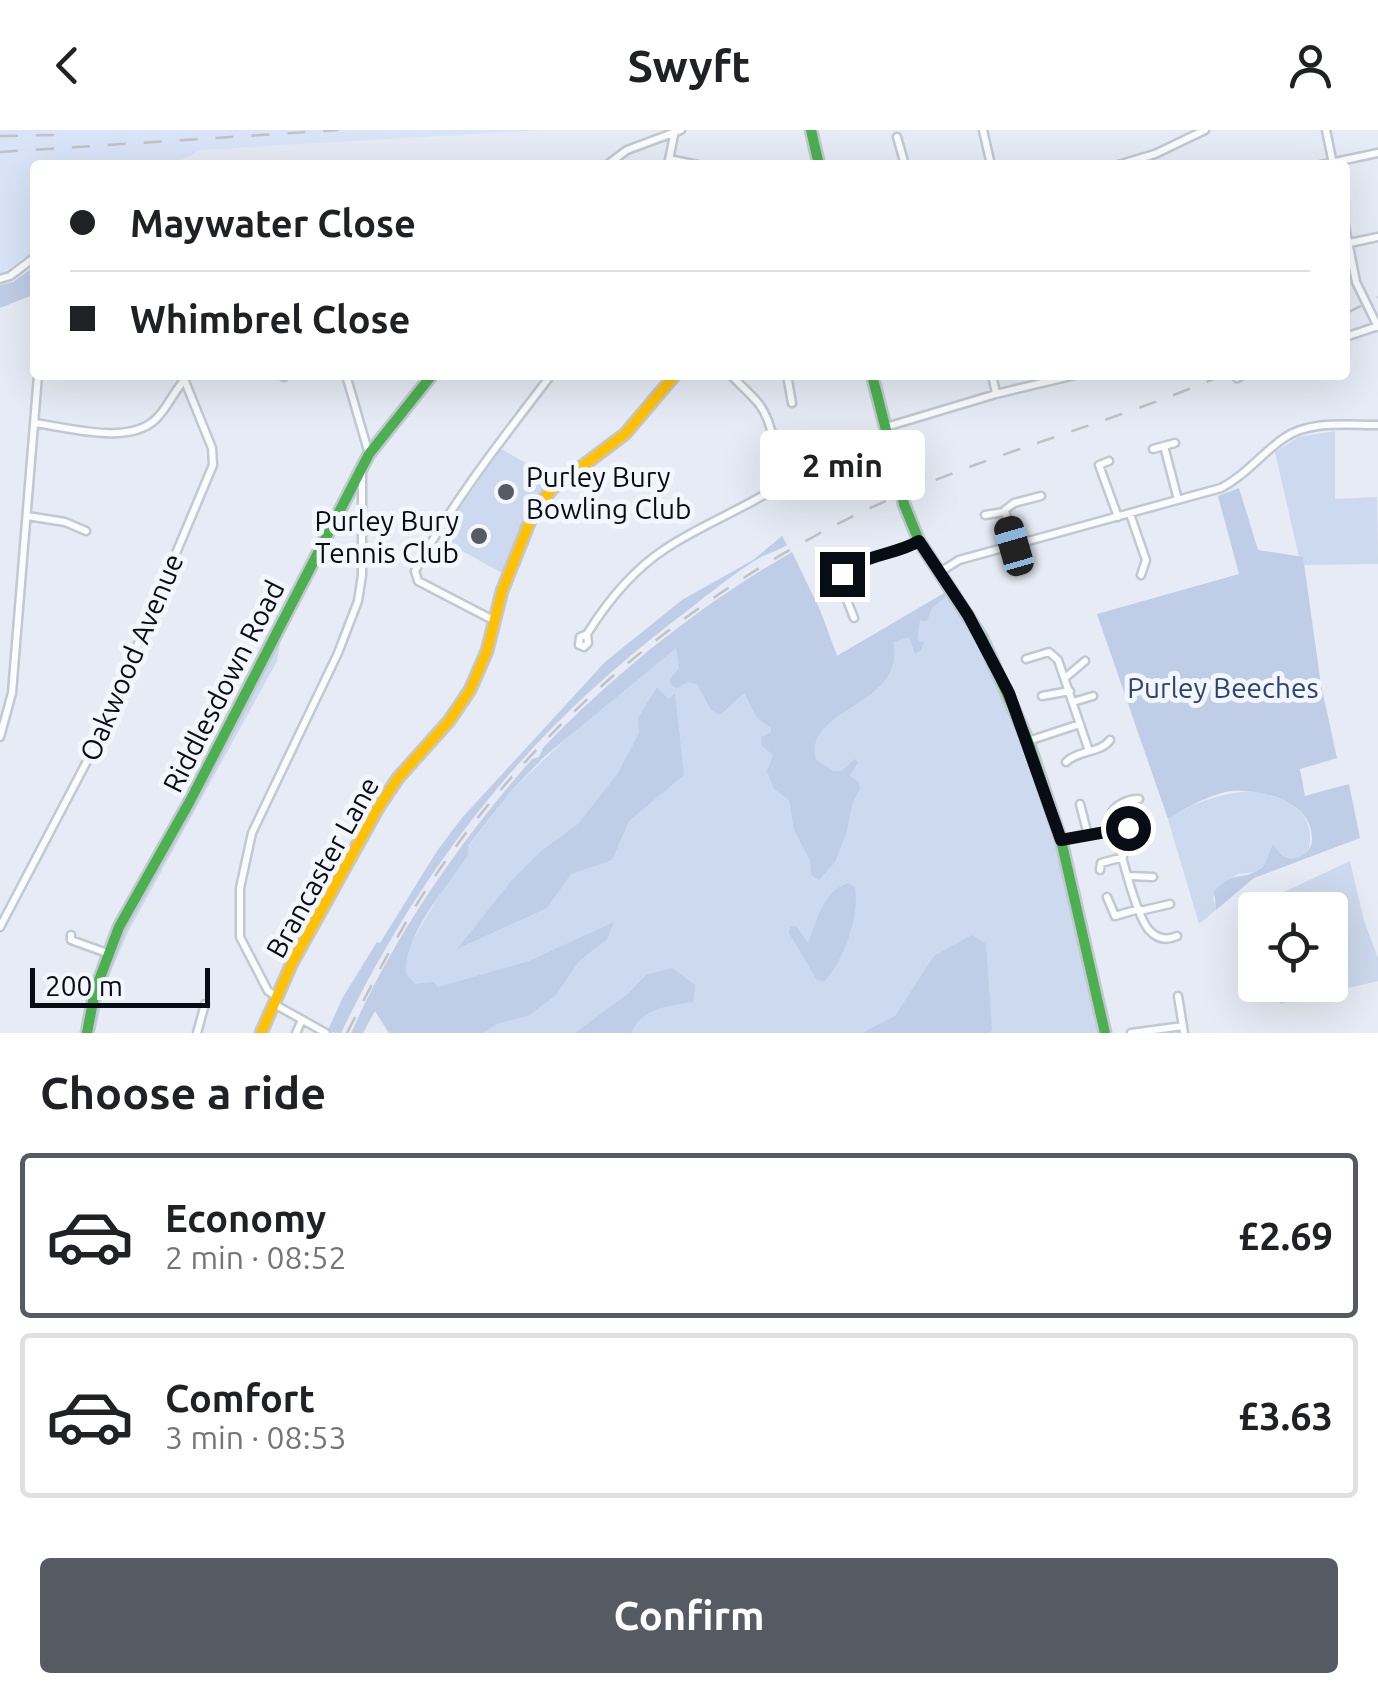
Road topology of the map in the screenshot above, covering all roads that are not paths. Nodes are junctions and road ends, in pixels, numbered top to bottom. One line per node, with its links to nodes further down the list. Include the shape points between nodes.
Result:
1 (812, 130): 10 (street)
2 (983, 130): 12 (street)
3 (1204, 130): 13 (street)
4 (1326, 130): 14 (street)
5 (677, 132): 8 (street); 9 (street)
6 (897, 137): 11 (street)
7 (1378, 153): 15 (street)
8 (615, 160)
9 (669, 160)
10 (817, 160)
11 (904, 160)
12 (990, 160)
13 (1135, 160)
14 (1332, 160)
15 (1349, 160)
16 (1378, 237): 17 (street)
17 (1350, 243)
18 (1350, 259): 21 (street)
19 (30, 261): 20 (street)
20 (0, 278)
21 (1377, 324): 22 (street)
22 (1350, 335)
23 (38, 380): 37 (street)
24 (184, 380): 37 (street, via 144,427 106,432)
25 (187, 380): 88 (street, Oakwood Avenue, via 212,465 96,744)
26 (347, 380): 44 (street)
27 (428, 380): 44 (street, Riddlesdown Road)
28 (547, 380): 60 (street, via 415,571 418,581)
29 (670, 380): 60 (street, Brancaster Lane, via 625,434 541,502)
30 (737, 380): 61 (street, via 762,408 773,443 774,490 648,561)
31 (788, 380): 36 (street)
32 (873, 380): 39 (street)
33 (993, 380): 35 (street)
34 (1054, 380): 35 (street)
35 (996, 394): 39 (street)
36 (792, 403)
37 (34, 423): 52 (street)
38 (1378, 425): 48 (street, via 1331,425 1285,436 1238,479)
39 (886, 427): 40 (street)
40 (890, 442): 46 (street, via 834,465); 55 (street, bridge)
41 (1175, 443): 42 (street)
42 (1164, 446): 43 (street); 48 (street)
43 (1153, 449)
44 (366, 460): 91 (street, Riddlesdown Road); 93 (street, via 358,601 252,834 240,888 240,938)
45 (1110, 462): 53 (street, via 1095,466)
46 (840, 475)
47 (1041, 496): 49 (street)
48 (1178, 500): 50 (street)
49 (1004, 512): 51 (street); 56 (street)
50 (1130, 514): 53 (street); 58 (street, via 1146,560)
51 (985, 515)
52 (27, 516): 54 (street); 70 (street, via 12,694)
53 (1118, 517): 56 (street)
54 (86, 531)
55 (919, 541): 57 (street); 59 (street, via 842,574)
56 (1014, 546): 57 (street, via 959,560)
57 (940, 572): 72 (street, via 982,638)
58 (1142, 574)
59 (855, 612)
60 (495, 621): 93 (street, Brancaster Lane, via 470,690 388,791)
61 (587, 634)
62 (1026, 658): 64 (street, via 1049,652)
63 (1085, 661): 64 (street)
64 (1066, 678): 65 (street)
65 (1070, 691): 66 (street); 68 (street)
66 (1042, 696)
67 (1093, 696): 68 (street)
68 (1074, 702): 69 (street)
69 (1080, 724): 72 (street); 73 (street)
70 (0, 737)
71 (1110, 740): 73 (street)
72 (1028, 742): 80 (street)
73 (1088, 751): 74 (street)
74 (1066, 762)
75 (1139, 799): 77 (street, via 1112,810)
76 (1080, 804): 79 (street)
77 (1115, 830): 78 (street); 79 (street); 81 (street)
78 (1148, 830)
79 (1088, 835): 80 (street)
80 (1061, 840): 102 (street)
81 (1123, 856): 82 (street, via 1101,863); 83 (street)
82 (1100, 870)
83 (1129, 876): 84 (street); 87 (street)
84 (1152, 877)
85 (1106, 897): 87 (street, via 1115,916)
86 (1170, 904): 87 (street)
87 (1140, 910): 89 (street, via 1158,937)
88 (0, 927)
89 (1177, 936)
90 (71, 940): 91 (street)
91 (107, 953): 97 (street, Riddlesdown Road)
92 (1178, 996): 96 (street)
93 (275, 1001): 95 (street); 99 (street, Brancaster Lane)
94 (205, 1004): 98 (street)
95 (302, 1020): 100 (street); 101 (street)
96 (1184, 1029): 103 (street)
97 (87, 1033)
98 (197, 1033)
99 (261, 1033)
100 (296, 1033)
101 (326, 1033)
102 (1104, 1033)
103 (1131, 1033)

